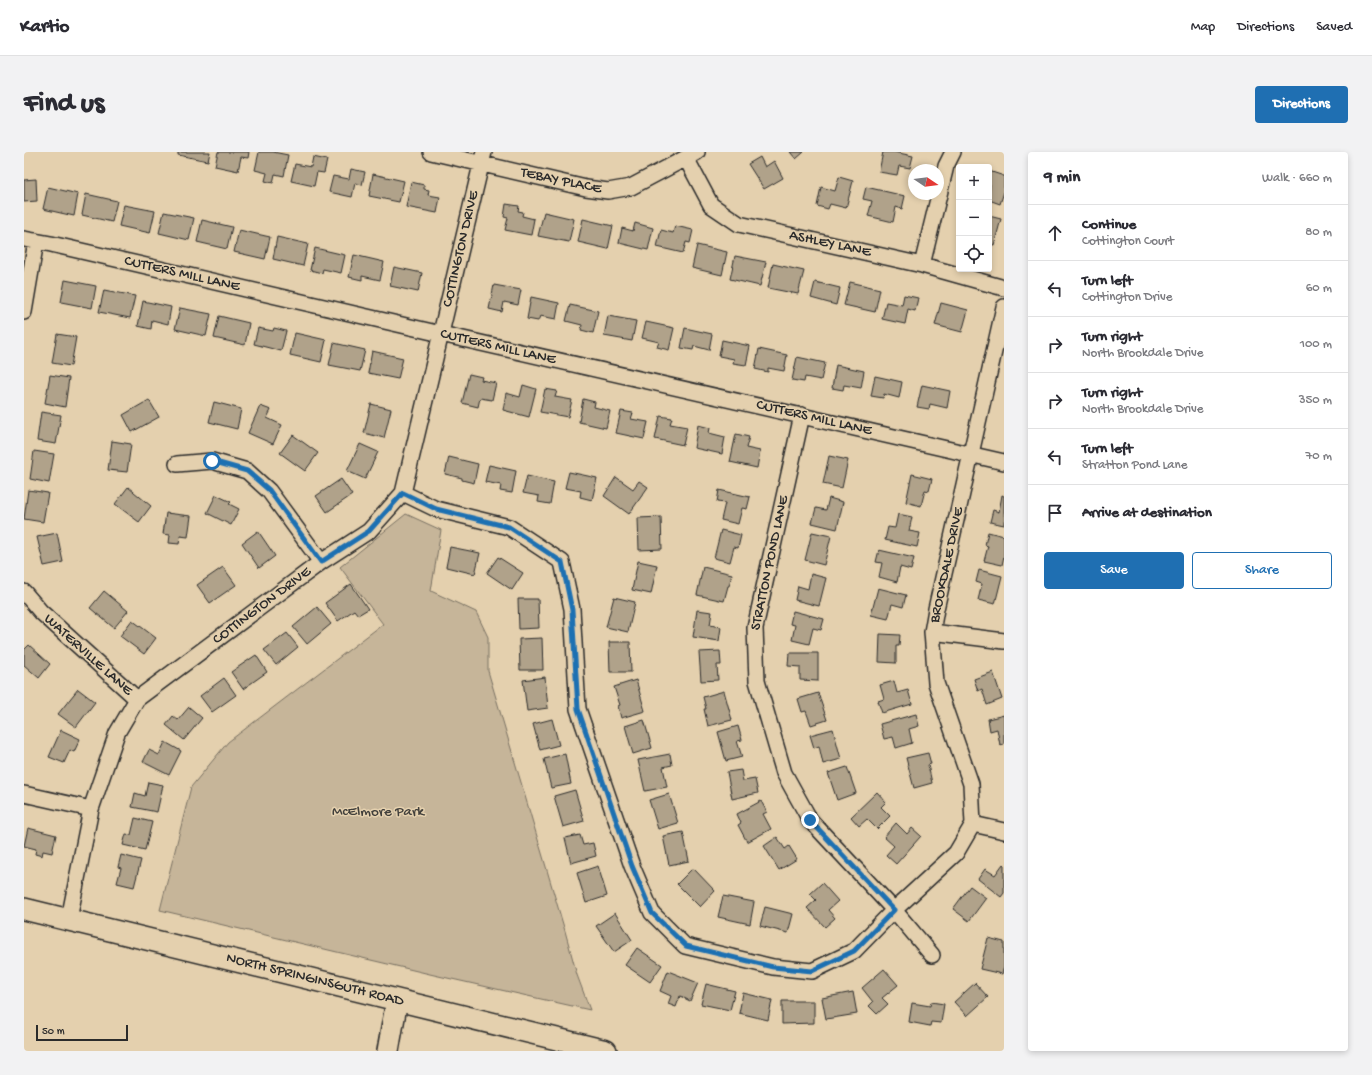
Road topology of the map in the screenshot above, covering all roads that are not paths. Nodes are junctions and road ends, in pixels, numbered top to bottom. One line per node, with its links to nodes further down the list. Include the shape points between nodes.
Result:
1 (430, 152): 4 (street, TEBAY PLACE)
2 (953, 152): 6 (street, via 946,166)
3 (692, 155): 4 (street, TEBAY PLACE, via 631,187 608,191 586,188); 6 (street, ASHLEY LANE, via 711,205 739,224)
4 (482, 158): 10 (street, COTTINGTON DRIVE)
5 (30, 240): 9 (street); 10 (street, CUTTERS MILL LANE)
6 (922, 265): 7 (street, ASHLEY LANE)
7 (1004, 288)
8 (1004, 307): 12 (street, BROOKDALE DRIVE)
9 (24, 312)
10 (441, 334): 11 (street, CUTTERS MILL LANE); 15 (street, COTTINGTON DRIVE)
11 (802, 415): 12 (street, CUTTERS MILL LANE); 26 (street, STRATTON POND LANE, via 755,628 757,681 784,773 810,820)
12 (971, 455): 13 (street, CUTTERS MILL LANE); 18 (street, BROOKDALE DRIVE)
13 (1004, 462)
14 (177, 464): 16 (street, via 212,461 247,471 269,490)
15 (403, 493): 16 (street, COTTINGTON DRIVE, via 369,531); 26 (street, via 436,509 509,527 562,562 572,610 578,709 632,866 652,913 686,946 773,967 812,971 854,951)
16 (321, 562): 20 (street, COTTINGTON DRIVE)
17 (24, 592): 20 (street, WATERVILLE LANE, via 41,612)
18 (932, 632): 19 (street); 23 (street, BROOKDALE DRIVE, via 936,683 971,784)
19 (1004, 642)
20 (137, 699): 22 (street, COTTINGTON DRIVE, via 117,732)
21 (24, 794): 22 (street)
22 (91, 809): 27 (street, COTTINGTON DRIVE)
23 (973, 824): 24 (street); 26 (street, via 956,853)
24 (1004, 831)
25 (24, 909): 27 (street, NORTH SPRINGINSGUTH ROAD)
26 (894, 910): 28 (street, STRATTON POND LANE)
27 (69, 919): 29 (street, NORTH SPRINGINSGUTH ROAD)
28 (932, 955)
29 (397, 1000): 30 (street); 31 (street, NORTH SPRINGINSGUTH ROAD)
30 (388, 1051)
31 (606, 1051)

